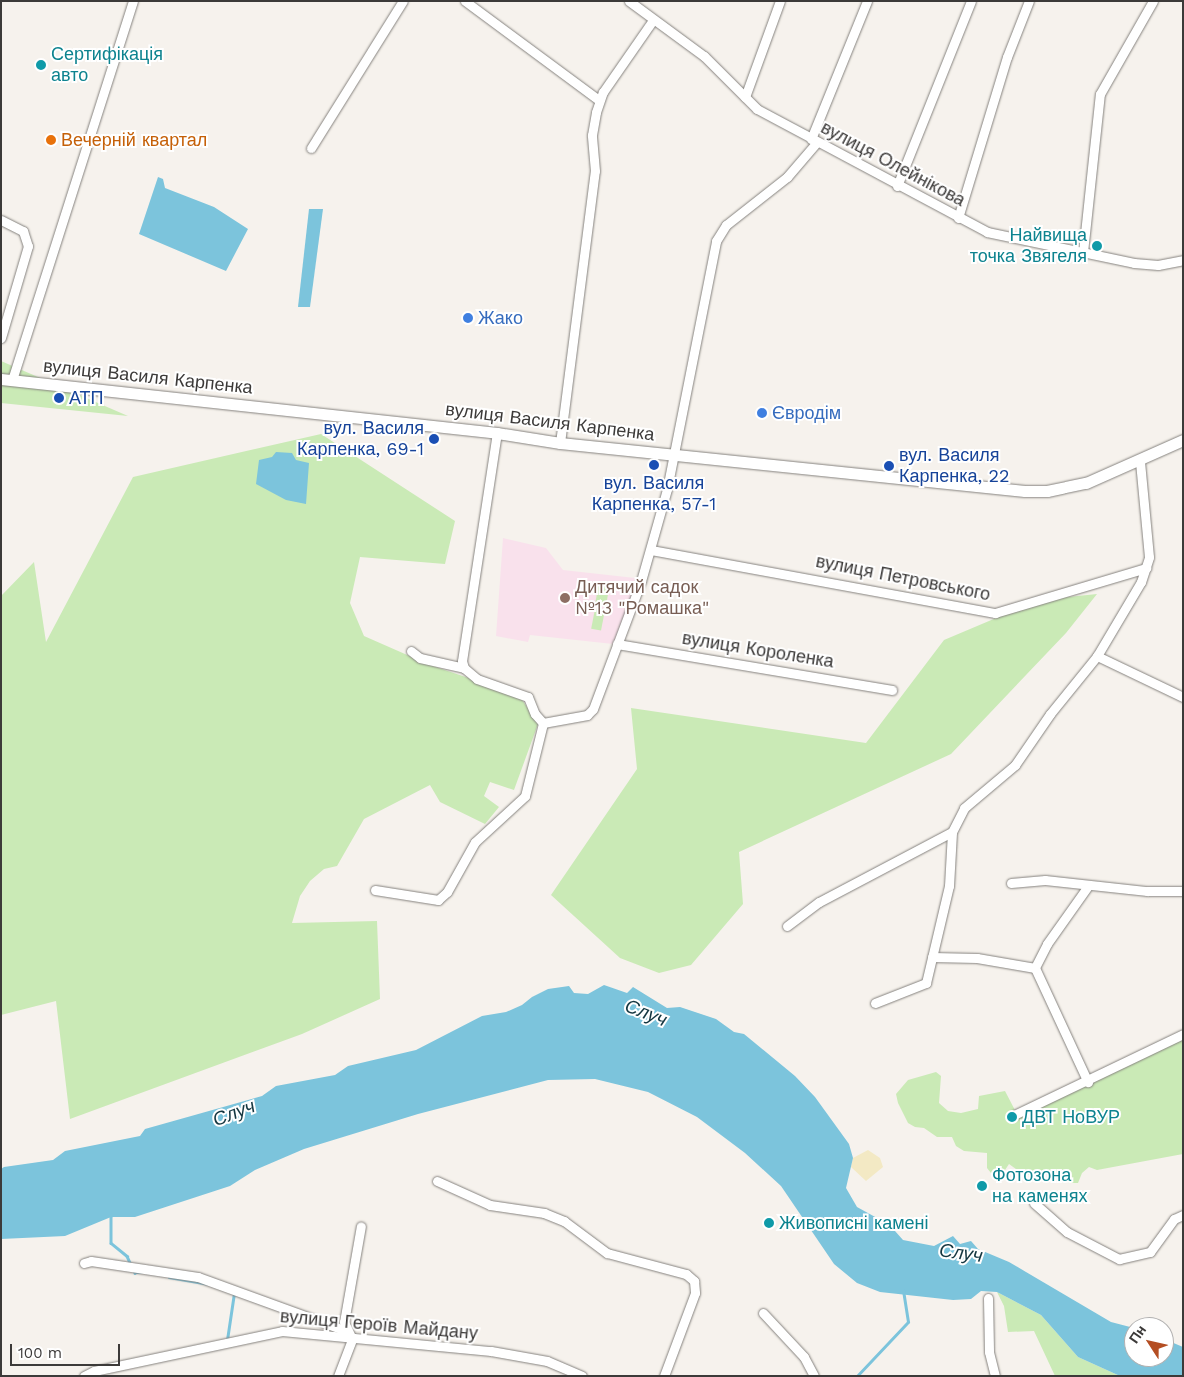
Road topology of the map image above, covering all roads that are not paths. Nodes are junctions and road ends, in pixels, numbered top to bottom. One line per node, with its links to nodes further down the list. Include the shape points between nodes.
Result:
1 (133, 1): 21 (street, вулиця Василя Карпенка)
2 (403, 1): 14 (street)
3 (465, 1): 12 (street)
4 (629, 1): 10 (street, вулиця Олейнікова)
5 (780, 1): 11 (street)
6 (867, 1): 13 (street, вулиця Василя Карпенка)
7 (971, 1): 15 (street)
8 (1029, 1): 16 (street, via 1007,57)
9 (1153, 1): 18 (street, via 1103,83)
10 (653, 20): 11 (street, вулиця Олейнікова, via 704,56); 12 (street)
11 (745, 97): 13 (street, вулиця Олейнікова, via 757,109)
12 (599, 100): 24 (street, via 592,136 595,171)
13 (814, 140): 15 (street, вулиця Олейнікова); 25 (street, вулиця Василя Карпенка, via 787,176 726,225 716,241)
14 (311, 148)
15 (897, 186): 16 (street, вулиця Олейнікова)
16 (958, 218): 18 (street, вулиця Олейнікова, via 987,232)
17 (1, 220): 20 (street, via 24,231 28,246)
18 (1083, 252): 19 (street, вулиця Олейнікова, via 1134,263)
19 (1183, 260)
20 (1, 338)
21 (6, 380): 22 (street, вулиця Василя Карпенка)
22 (497, 433): 24 (street, вулиця Василя Карпенка); 32 (street, via 462,661)
23 (1183, 440): 26 (street, вулиця Василя Карпенка)
24 (560, 443): 25 (street, вулиця Василя Карпенка)
25 (675, 453): 26 (street, вулиця Василя Карпенка, via 1032,491 1086,483); 27 (street)
26 (1140, 461): 28 (street, via 1149,557)
27 (651, 550): 28 (street, вулиця Петровського, via 995,613); 29 (street)
28 (1146, 568): 31 (street)
29 (618, 644): 33 (street, вулиця Короленка); 35 (street, via 593,709 587,715)
30 (411, 651): 32 (street, via 420,658)
31 (1097, 656): 34 (street); 36 (street, via 1050,714 1015,765 964,808)
32 (464, 668): 35 (street, via 477,679 528,696 535,714)
33 (892, 690)
34 (1183, 697)
35 (543, 723): 39 (street, via 524,796 476,842 447,892 438,900)
36 (952, 832): 41 (street, via 819,902); 42 (street, via 949,886)
37 (1011, 883): 38 (street, via 1045,880)
38 (1088, 886): 40 (street); 43 (street, via 1047,944)
39 (375, 890)
40 (1183, 891)
41 (787, 926)
42 (932, 957): 43 (street, via 977,958); 44 (street, via 926,983)
43 (1035, 968): 46 (street)
44 (875, 1004)
45 (1183, 1034): 46 (street)
46 (1088, 1082): 47 (street)
47 (1014, 1115)
48 (437, 1181): 59 (street, via 490,1205 544,1214 564,1221 607,1253 686,1274 694,1281 695,1293)
49 (1034, 1203): 50 (street, via 1067,1232 1119,1259 1150,1252 1174,1219)
50 (1183, 1215)
51 (361, 1226): 55 (street, via 344,1322)
52 (84, 1263): 55 (street, via 86,1260 127,1266 224,1284)
53 (988, 1298): 61 (street, via 989,1352)
54 (763, 1313): 60 (street, via 804,1357)
55 (349, 1335): 56 (street, вулиця Героїв Майдану, via 267,1333); 57 (street); 58 (street, вулиця Героїв Майдану, via 522,1356 547,1361)
56 (84, 1376)
57 (338, 1376)
58 (582, 1376)
59 (664, 1376)
60 (814, 1376)
61 (995, 1376)

